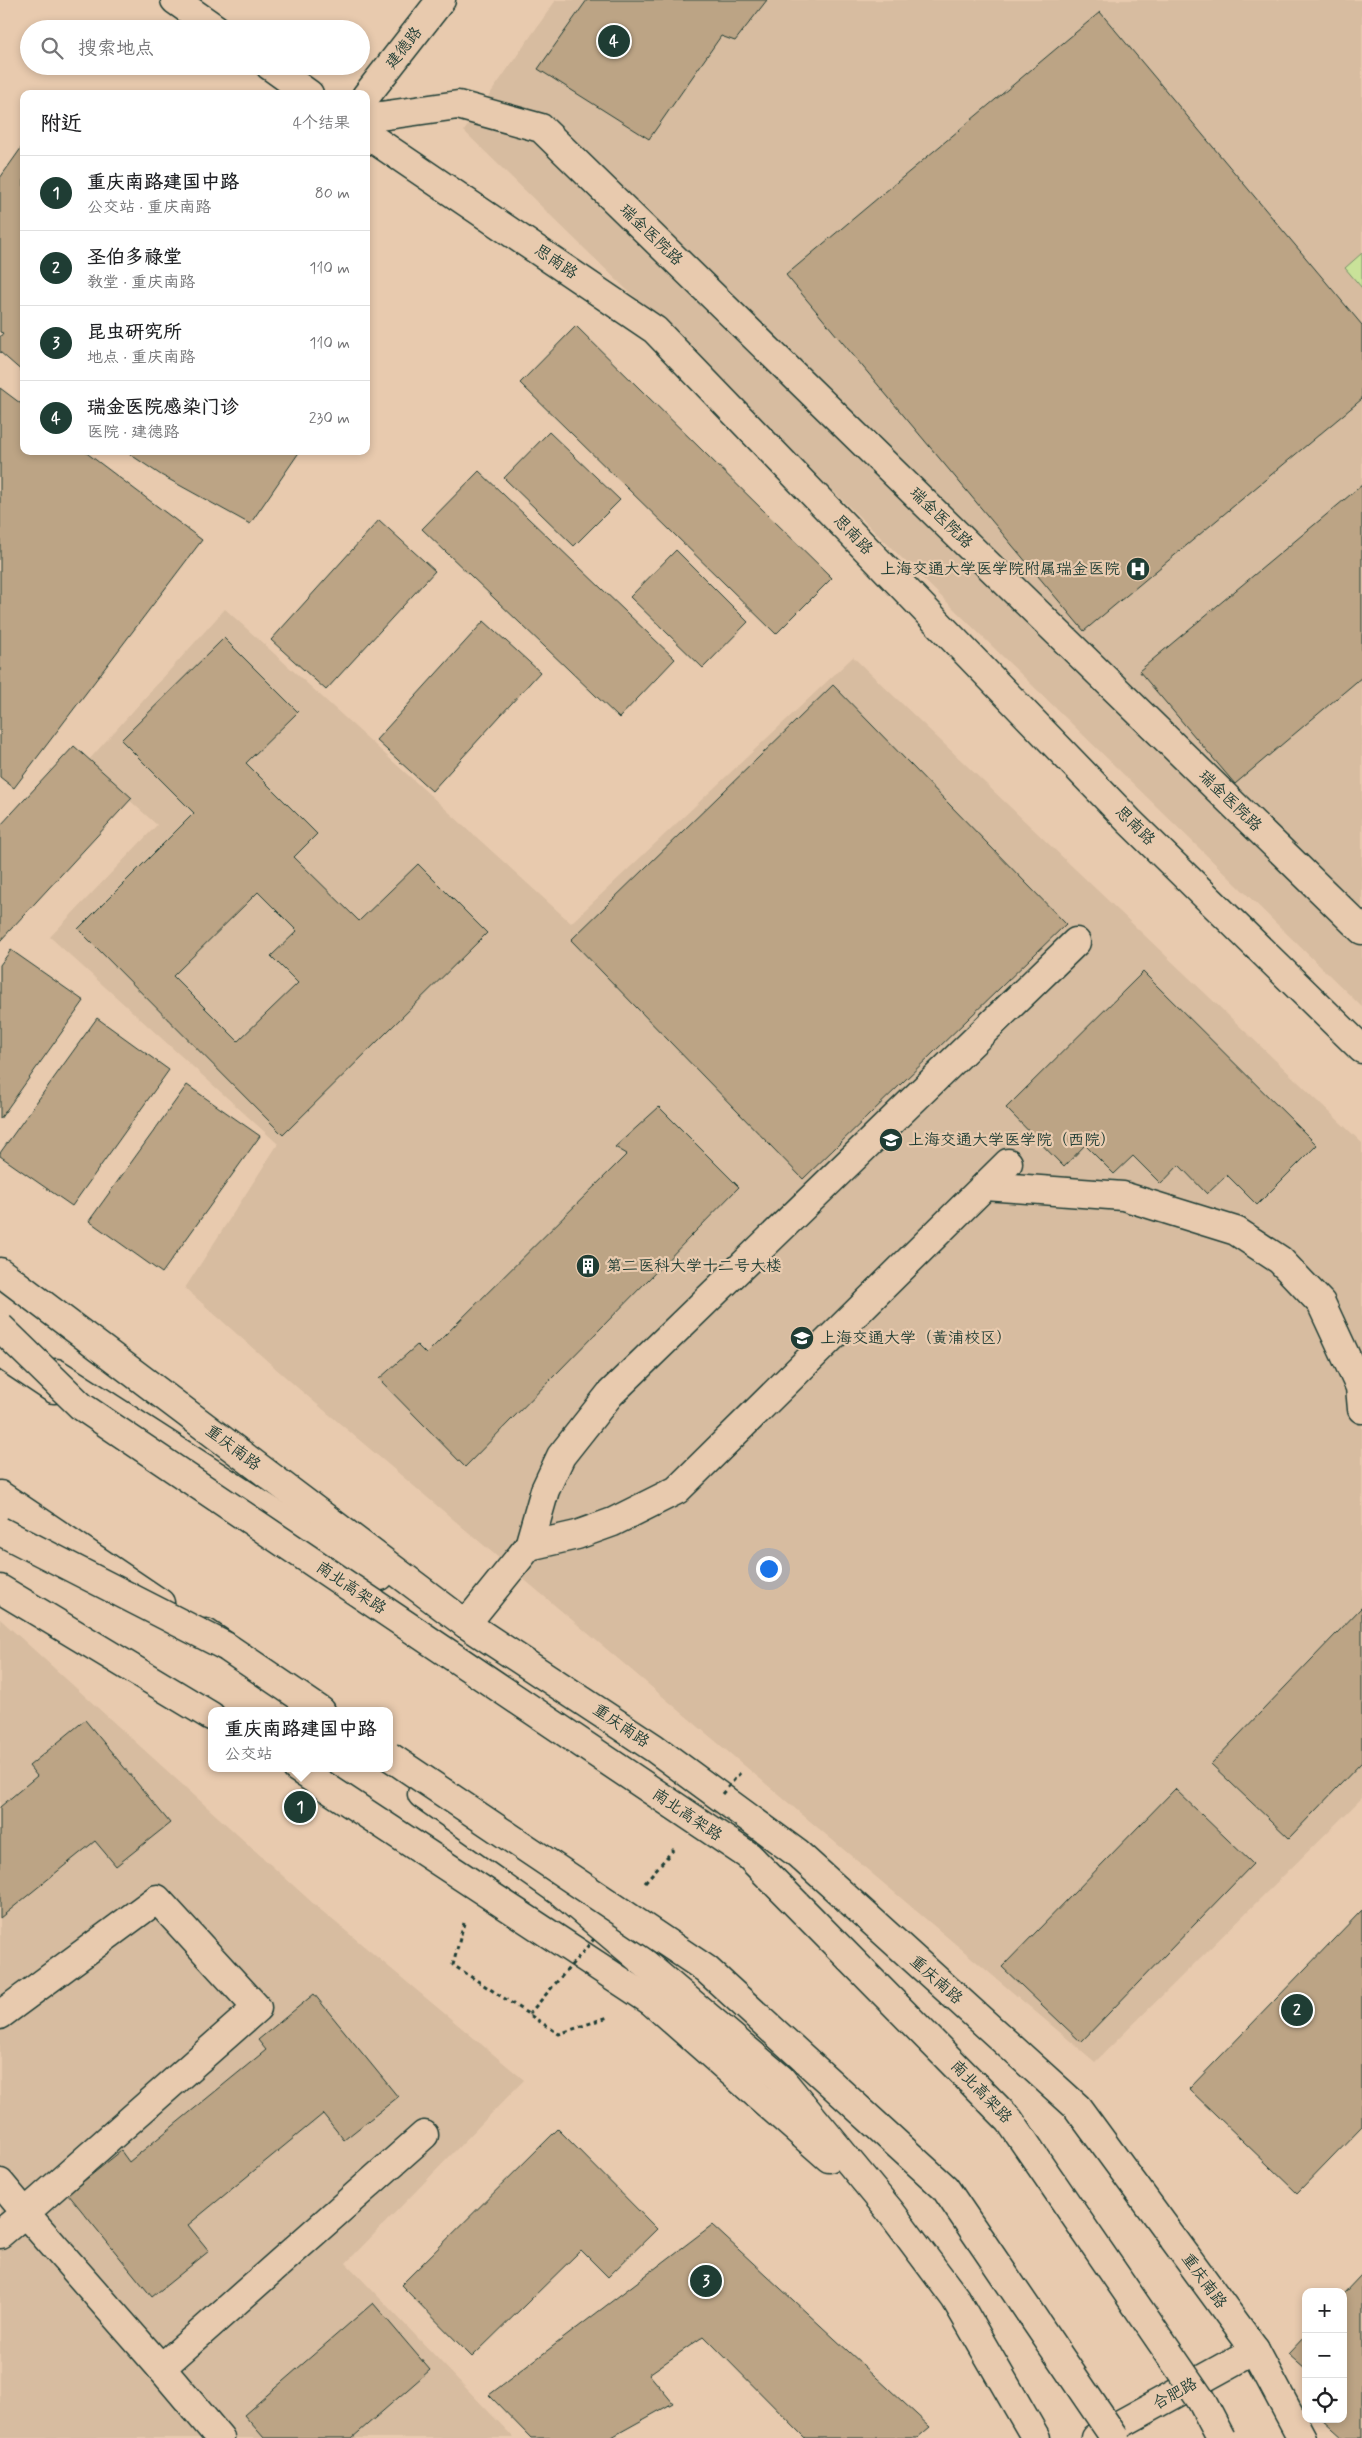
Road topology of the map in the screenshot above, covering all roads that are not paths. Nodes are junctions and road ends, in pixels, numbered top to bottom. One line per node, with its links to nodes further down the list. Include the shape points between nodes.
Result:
1 (175, 0): 3 (main road)
2 (442, 0): 6 (main road, 建德路)
3 (203, 20)
4 (283, 75): 5 (main road)
5 (303, 90)
6 (370, 91)
7 (370, 117): 9 (main road, 瑞金医院路, via 458,105 541,128)
8 (370, 137): 11 (main road, 思南路, via 656,330 1129,821)
9 (1362, 930)
10 (1076, 942): 23 (main road, via 610,1394 561,1456 545,1490)
11 (1362, 1049)
12 (1008, 1164): 13 (main road)
13 (985, 1186): 19 (main road, via 1123,1196 1236,1231 1280,1260 1321,1303 1360,1387); 23 (main road, via 677,1490 613,1522 577,1535)
14 (0, 1272): 25 (main road, 重庆南路)
15 (0, 1327): 18 (main road, bridge)
16 (0, 1337): 25 (main road, 重庆南路, via 320,1543)
17 (0, 1353): 18 (main road, 南北高架路, bridge)
18 (81, 1406): 45 (main road, 南北高架路, bridge, via 748,1856 1010,2121 1201,2400)
19 (1362, 1409)
20 (0, 1495): 26 (main road, bridge)
21 (0, 1513): 27 (main road, via 229,1657)
22 (0, 1532): 26 (main road, bridge)
23 (529, 1546): 25 (main road)
24 (0, 1588): 29 (main road)
25 (466, 1624): 39 (main road, 重庆南路, via 654,1748 798,1854 1077,2106)
26 (227, 1648): 28 (main road)
27 (299, 1707)
28 (315, 1707)
29 (208, 1714)
30 (393, 1759): 44 (main road, bridge, via 706,1969 945,2188)
31 (303, 1772): 36 (main road, via 651,2001)
32 (392, 1772): 36 (main road, via 562,1893 781,2079)
33 (0, 2015): 37 (main road, via 157,1899 257,2008)
34 (424, 2135): 40 (main road)
35 (0, 2183): 37 (main road)
36 (890, 2212): 42 (main road, via 955,2298)
37 (25, 2213): 38 (main road); 40 (main road)
38 (0, 2234)
39 (1255, 2350): 43 (main road, 合肥路); 46 (main road, 重庆南路)
40 (160, 2368): 41 (main road)
41 (220, 2438)
42 (1036, 2438)
43 (1095, 2438)
44 (1115, 2438)
45 (1221, 2438)
46 (1302, 2438)

